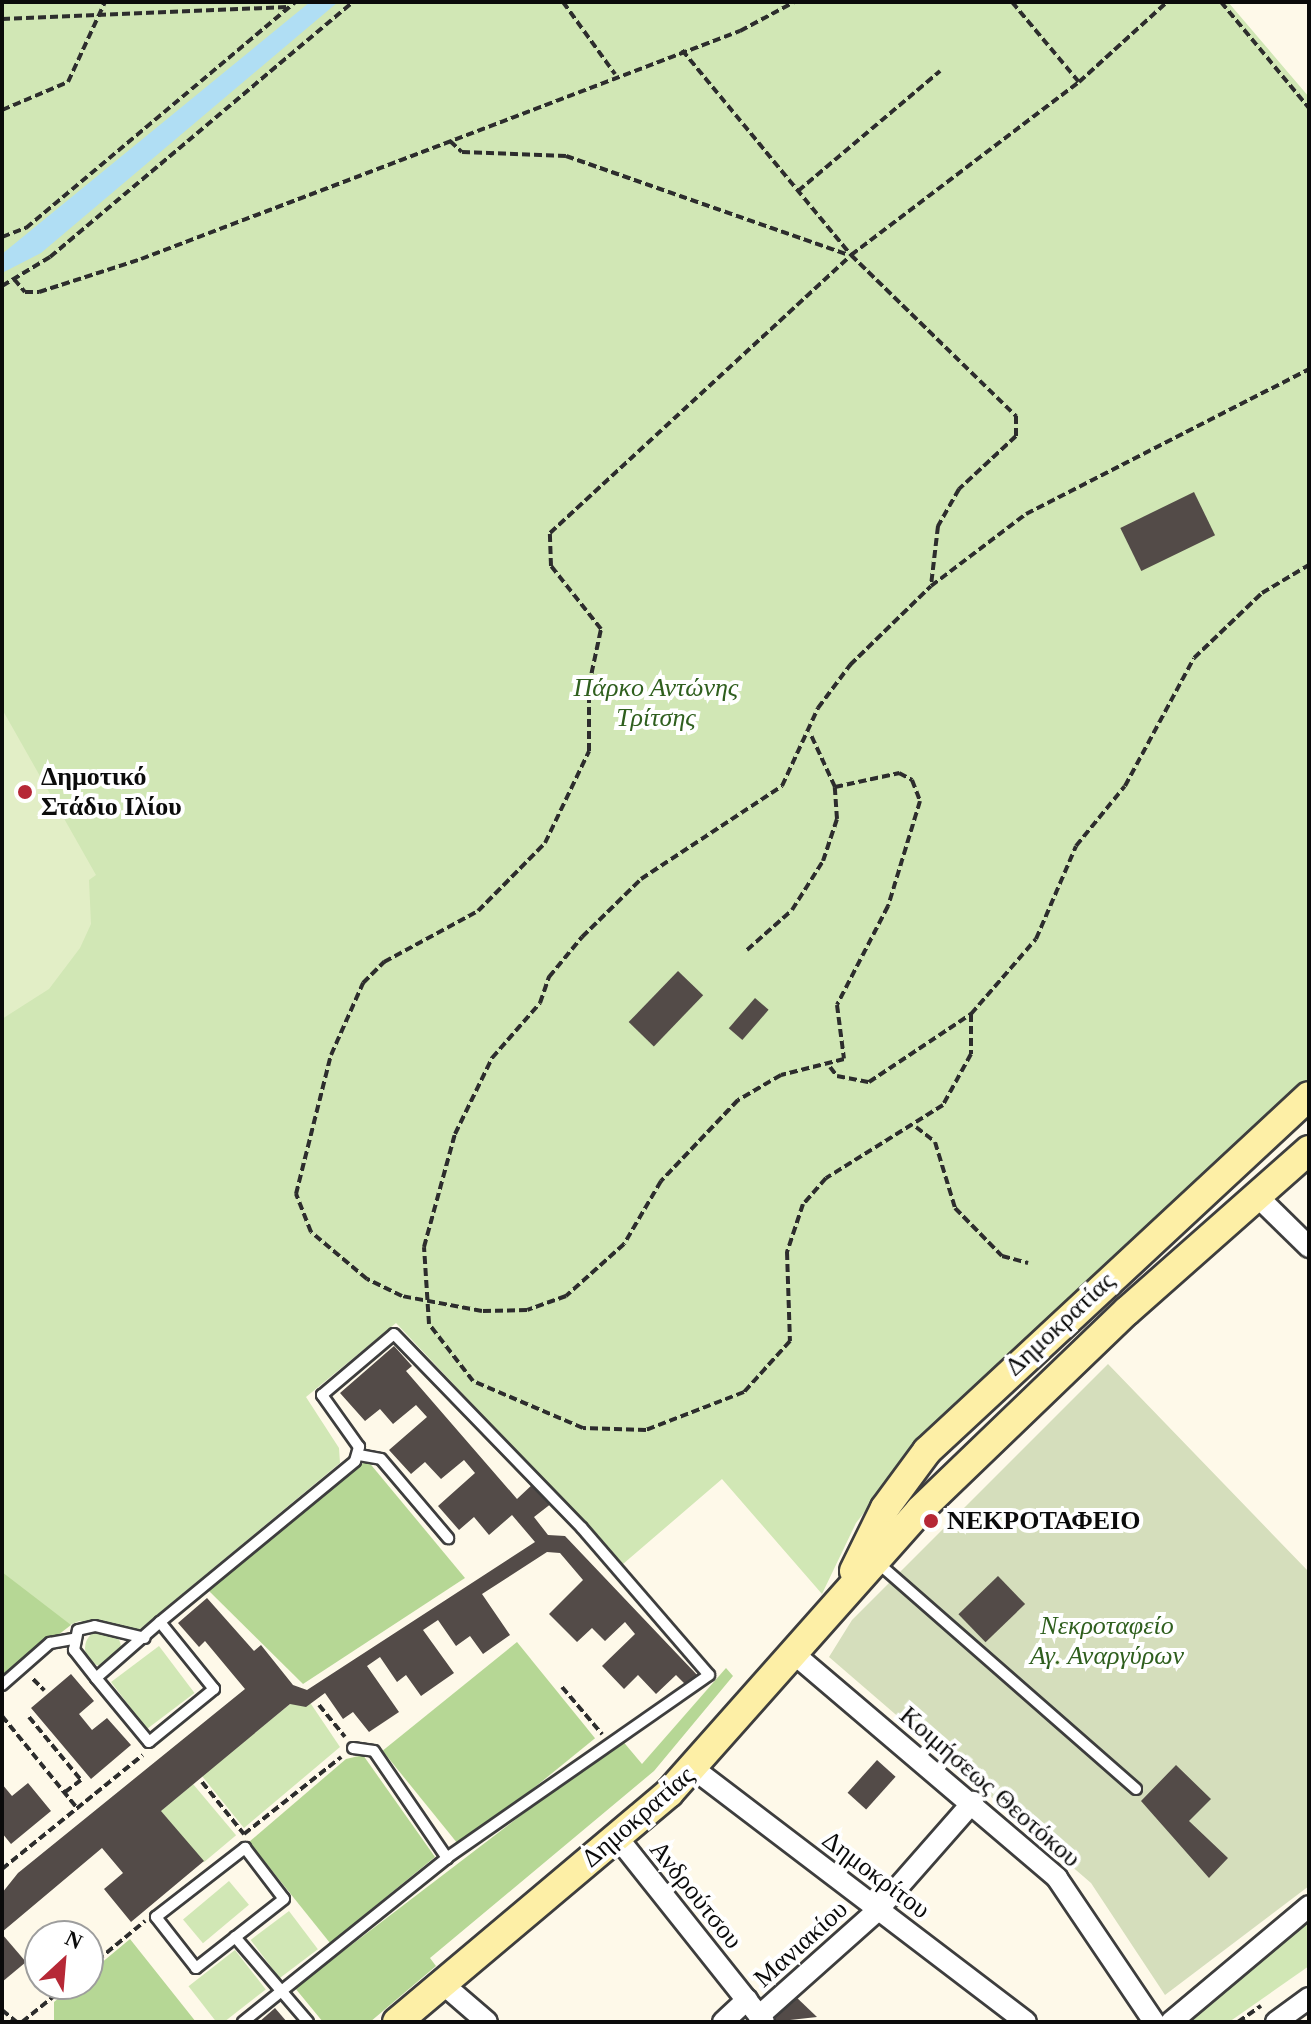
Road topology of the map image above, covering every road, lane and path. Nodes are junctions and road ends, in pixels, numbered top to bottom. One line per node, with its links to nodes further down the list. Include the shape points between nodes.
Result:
1 (105, 2): 10 (path)
2 (295, 2): 9 (path)
3 (353, 2): 22 (path)
4 (563, 2): 14 (path)
5 (794, 2): 12 (path, via 740,31)
6 (1012, 2): 15 (path)
7 (1167, 2): 15 (path)
8 (1221, 2): 16 (path)
9 (289, 7): 10 (path); 20 (path, via 26,228)
10 (97, 18): 11 (path); 17 (path, via 68,82)
11 (2, 19)
12 (682, 50): 14 (path); 19 (path)
13 (940, 71): 19 (path)
14 (616, 75): 18 (path)
15 (1079, 82): 21 (path)
16 (1309, 108)
17 (2, 110)
18 (450, 141): 21 (path, via 462,152 566,156); 22 (path, via 54,287 25,292)
19 (798, 191): 21 (path)
20 (2, 237)
21 (851, 255): 26 (path, via 1016,416 1016,436 959,489 938,526); 38 (path, via 546,538 551,566 601,637 589,685 591,744 571,795 545,843 478,911 370,973 331,1055 296,1194 301,1213 322,1245 379,1287)
22 (14, 279): 23 (path)
23 (2, 286)
24 (1309, 369): 26 (path, via 1026,514)
25 (1309, 565): 30 (path, via 1262,593 1194,658 1125,786 1076,846 1036,939)
26 (931, 586): 27 (path, via 850,665)
27 (810, 733): 28 (path); 38 (path, via 782,786 698,837 596,922 492,1058 431,1202)
28 (835, 787): 29 (path, via 837,819 823,861 792,910); 31 (path, via 899,773 912,780 920,801 888,906 837,1005 844,1059)
29 (747, 950)
30 (971, 1014): 31 (path, via 869,1082 837,1076); 33 (path, via 974,1036 963,1074 943,1105)
31 (830, 1067): 38 (path, via 781,1075 738,1100 661,1181 624,1244 566,1296 527,1310 482,1311)
32 (1309, 1096): 42 (main road, Δημοκρατίας, via 935,1443 885,1508)
33 (915, 1127): 37 (path, via 935,1142 955,1208 1002,1256); 38 (path, via 826,1178 803,1204 787,1252 793,1324 784,1352 744,1392 671,1424 583,1428 492,1392 456,1365 429,1324)
34 (1309, 1150): 35 (main road, Δημοκρατίας)
35 (1257, 1196): 36 (street); 41 (main road, Δημοκρατίας, via 1127,1311)
36 (1309, 1247)
37 (1028, 1263)
38 (421, 1295)
39 (359, 1455): 40 (lane, via 381,1459); 43 (lane); 58 (lane, via 322,1395 394,1334 707,1669 699,1688 674,1694)
40 (448, 1538)
41 (873, 1559): 42 (main road, Δημοκρατίας); 62 (lane)
42 (850, 1583): 46 (main road, Δημοκρατίας)
43 (160, 1622): 44 (lane); 49 (lane, via 214,1689 149,1742)
44 (145, 1638): 45 (lane, via 84,1626); 49 (lane)
45 (73, 1639): 49 (lane); 51 (lane, via 50,1643)
46 (793, 1653): 60 (main road, Δημοκρατίας); 64 (street, Κοιμήσεως Θεοτόκου)
47 (39, 1666): 48 (path)
48 (28, 1674): 50 (path); 53 (path)
49 (96, 1678)
50 (20, 1681)
51 (2, 1685)
52 (562, 1687): 58 (path)
53 (44, 1690)
54 (319, 1705): 59 (path)
55 (2, 1716): 63 (path)
56 (29, 1717): 63 (path, via 81,1780)
57 (135, 1742): 65 (path, via 144,1753)
58 (608, 1742): 67 (lane)
59 (353, 1748): 61 (path, via 244,1834); 67 (lane, via 374,1751)
60 (694, 1769): 66 (main road, Δημοκρατίας); 70 (street, Δημοκρίτου)
61 (202, 1782)
62 (1136, 1789)
63 (64, 1793): 65 (path)
64 (973, 1802): 70 (street, Μανιακίου); 85 (street, Κοιμήσεως Θεοτόκου, via 1067,1889)
65 (77, 1808): 68 (path)
66 (617, 1837): 72 (main road, Δημοκρατίας); 77 (street, Ανδρούτσου)
67 (447, 1858): 73 (lane)
68 (3, 1867)
69 (1309, 1906): 86 (street)
70 (878, 1910): 77 (street, Μανιακίου); 84 (street, Δημοκρίτου)
71 (235, 1937): 71 (lane, via 196,1968 156,1917 245,1848 284,1899); 73 (lane)
72 (443, 1984): 81 (main road, Δημοκρατίας); 82 (street)
73 (282, 1991): 79 (lane); 80 (lane)
74 (1309, 1998): 87 (street)
75 (48, 2000): 78 (path)
76 (2, 2010): 78 (path)
77 (757, 2013): 83 (street, Μανιακίου)
78 (20, 2022)
79 (243, 2022)
80 (308, 2022)
81 (397, 2022)
82 (487, 2022)
83 (723, 2022)
84 (1026, 2022)
85 (1154, 2022)
86 (1171, 2022)
87 (1276, 2022)

